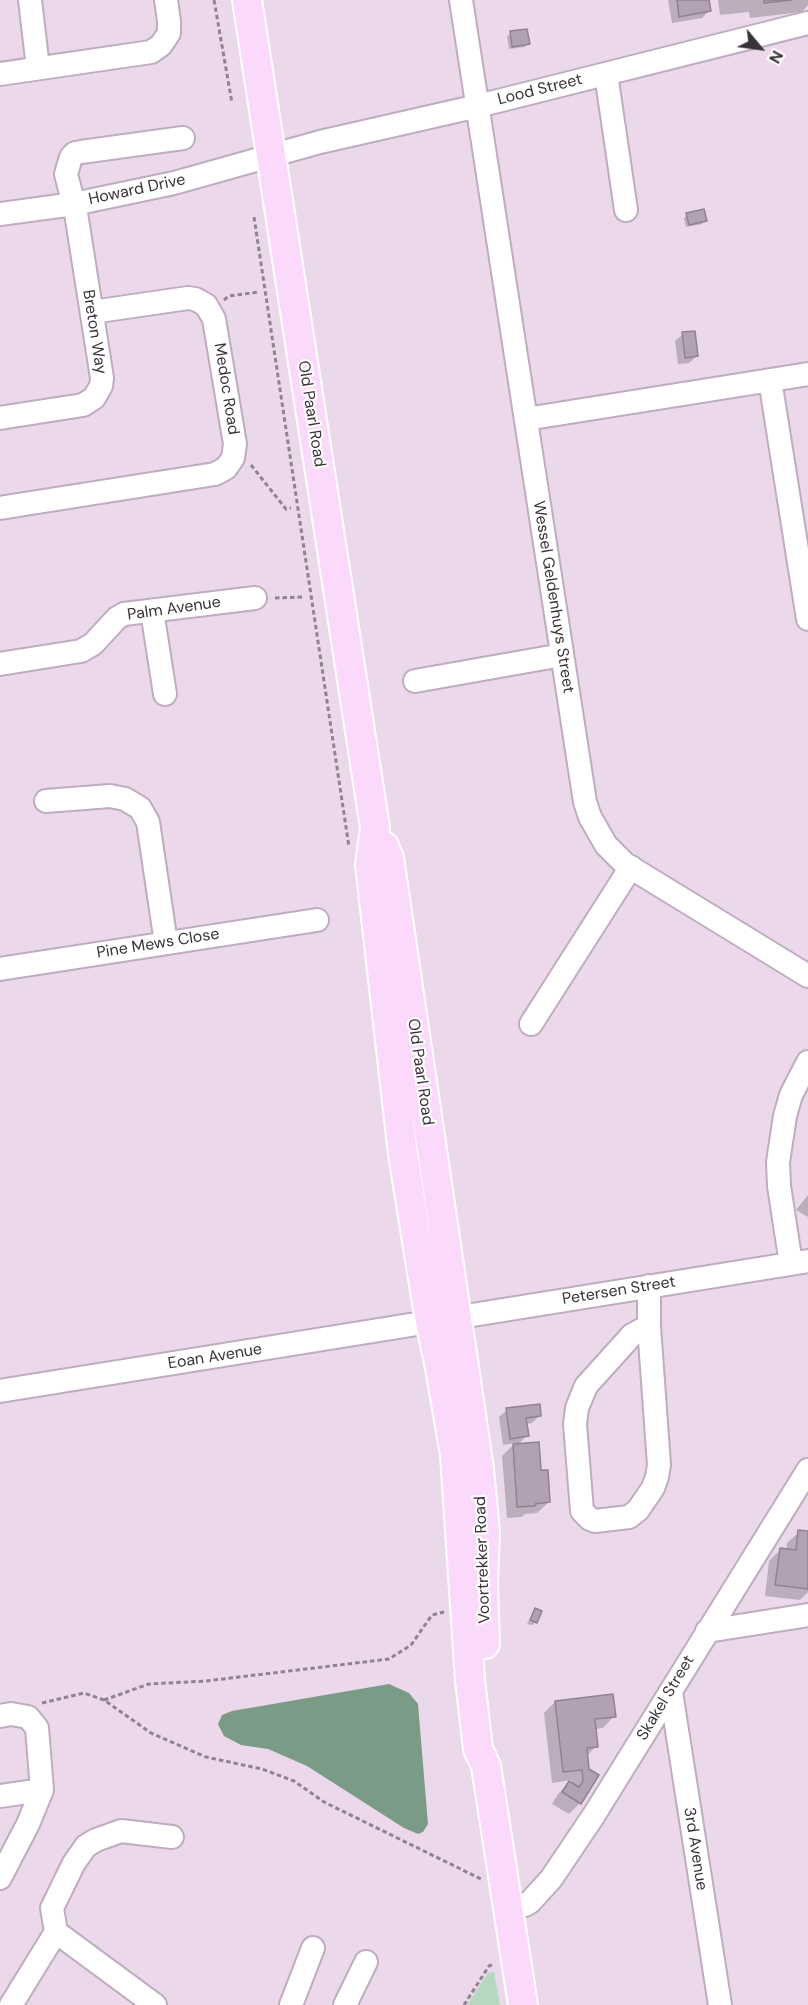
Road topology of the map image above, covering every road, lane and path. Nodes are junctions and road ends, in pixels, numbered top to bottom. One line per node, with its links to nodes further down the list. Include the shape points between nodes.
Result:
1 (30, 0): 7 (street)
2 (166, 0): 7 (street, via 170,27 166,38 151,52)
3 (214, 0): 10 (path)
4 (247, 0): 13 (main road, Old Paarl Road)
5 (461, 0): 11 (street, Wessel Geldenhuys Street)
6 (808, 23): 9 (street, Lood Street)
7 (39, 68): 8 (street)
8 (0, 74)
9 (606, 74): 11 (street, Lood Street); 15 (street)
10 (232, 103)
11 (478, 106): 13 (street, Lood Street); 24 (street, Wessel Geldenhuys Street)
12 (183, 138): 14 (street, Breton Way, via 75,153 66,174)
13 (272, 155): 14 (street, Howard Drive, via 174,183); 47 (main road, Old Paarl Road, via 375,828 370,865 404,1154)
14 (74, 204): 16 (street, Howard Drive); 20 (street, Breton Way)
15 (626, 210)
16 (0, 214)
17 (254, 217): 37 (path)
18 (259, 292): 19 (path, via 229,296)
19 (210, 309): 20 (street, via 188,298); 25 (street, Medoc Road, via 235,444)
20 (92, 312): 23 (street, Breton Way, via 102,378 94,398 83,405)
21 (808, 374): 22 (street)
22 (770, 380): 24 (street); 31 (street)
23 (0, 418)
24 (526, 419): 32 (street, Wessel Geldenhuys Street)
25 (233, 458): 26 (street, Medoc Road, via 215,474); 27 (path, via 253,466 286,509)
26 (0, 508)
27 (291, 508)
28 (305, 597): 29 (path)
29 (255, 598): 30 (street, Palm Avenue)
30 (152, 610): 33 (street, Palm Avenue, via 121,616 81,651); 35 (street)
31 (808, 619)
32 (562, 655): 34 (street); 38 (street, Wessel Geldenhuys Street, via 587,810 606,845)
33 (0, 664)
34 (415, 681)
35 (165, 694)
36 (46, 801): 40 (street, via 110,796 140,808 148,822)
37 (350, 854)
38 (631, 867): 42 (street, Wessel Geldenhuys Street); 43 (street)
39 (317, 920): 40 (street, Pine Mews Close)
40 (166, 943): 41 (street, Pine Mews Close)
41 (0, 969)
42 (808, 976)
43 (531, 1024)
44 (808, 1062): 45 (street, via 788,1106 778,1162 779,1186)
45 (799, 1262): 46 (street, Petersen Street)
46 (649, 1286): 47 (street, Petersen Street); 48 (street)
47 (443, 1320): 49 (street, Eoan Avenue); 63 (main road, Voortrekker Road, via 478,1469 485,1532 483,1584 490,1745 486,1766)
48 (650, 1326): 48 (street, via 625,1341 580,1396 575,1424 582,1511 596,1521 629,1517 638,1510 657,1477)
49 (0, 1391)
50 (808, 1470): 53 (street, Skakel Street)
51 (447, 1611): 55 (path, via 432,1615 411,1645 389,1659 149,1684)
52 (808, 1615): 53 (street)
53 (707, 1631): 54 (street, Skakel Street)
54 (671, 1692): 63 (street, Skakel Street, via 551,1879 530,1902); 74 (street, 3rd Avenue)
55 (104, 1700): 57 (path, via 84,1693 43,1702); 62 (path, via 151,1733 206,1757 262,1769 294,1781 324,1802)
56 (0, 1716): 57 (street)
57 (28, 1718): 58 (street, via 37,1728)
58 (42, 1790): 59 (street); 61 (street)
59 (0, 1796)
60 (172, 1837): 64 (street, via 121,1831 86,1846 52,1908)
61 (0, 1878)
62 (481, 1879)
63 (508, 1908): 73 (main road, Voortrekker Road)
64 (56, 1932): 68 (street); 69 (street)
65 (313, 1948): 70 (street)
66 (366, 1962): 71 (street)
67 (494, 1965): 72 (path, via 489,1966)
68 (11, 2005)
69 (155, 2005)
70 (291, 2005)
71 (345, 2005)
72 (464, 2005)
73 (523, 2005)
74 (720, 2005)

